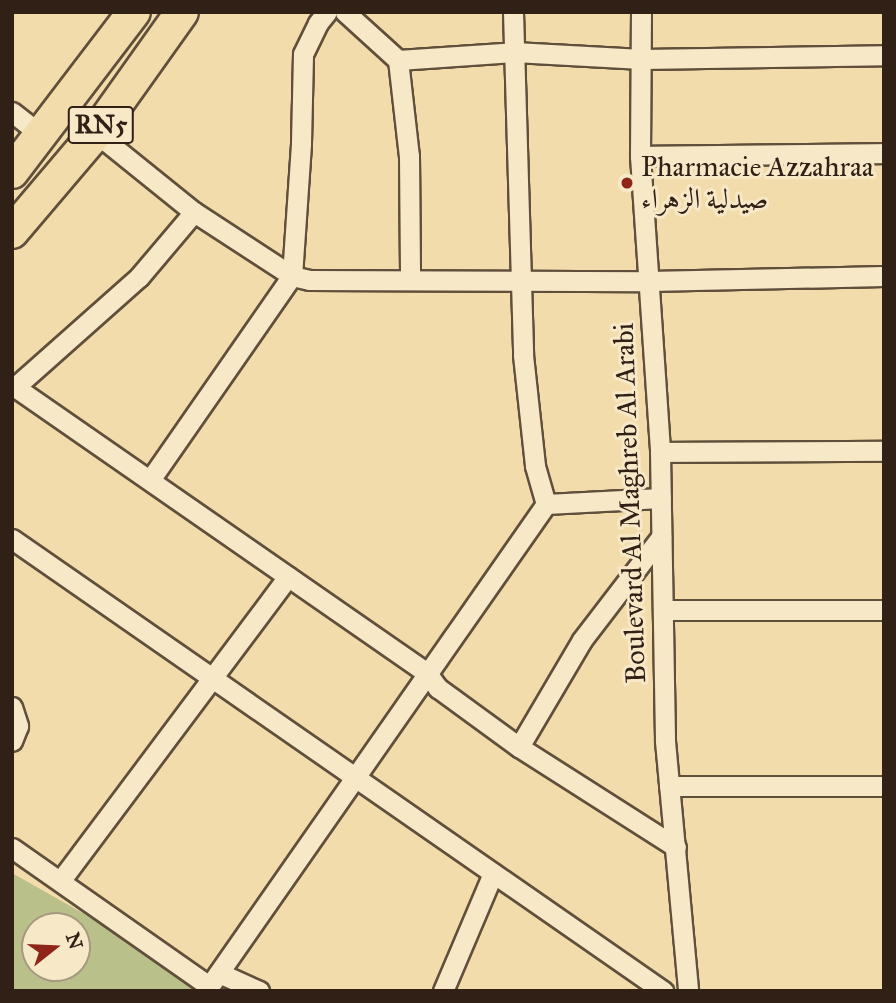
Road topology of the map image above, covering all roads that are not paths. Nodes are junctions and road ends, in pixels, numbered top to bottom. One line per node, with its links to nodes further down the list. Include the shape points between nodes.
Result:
1 (134, 12): 13 (main road, RN5)
2 (182, 12): 12 (main road, RN5)
3 (327, 12): 19 (street, via 303,54)
4 (345, 12): 10 (street)
5 (513, 12): 7 (street)
6 (641, 12): 9 (street, Boulevard Al Maghreb Al Arabi)
7 (514, 52): 9 (street); 10 (street); 22 (street)
8 (884, 55): 9 (street)
9 (642, 59): 15 (street, Boulevard Al Maghreb Al Arabi)
10 (398, 60): 21 (street, via 409,156)
11 (12, 112): 13 (street)
12 (96, 133): 17 (street); 18 (main road, RN5)
13 (40, 134): 16 (main road, RN5)
14 (884, 153): 15 (street)
15 (640, 156): 23 (street, Boulevard Al Maghreb Al Arabi)
16 (12, 172)
17 (194, 212): 19 (street); 24 (street, via 139,277)
18 (12, 232)
19 (292, 276): 21 (street, via 322,281); 27 (street)
20 (884, 276): 23 (street)
21 (410, 279): 22 (street)
22 (520, 280): 23 (street); 29 (street, via 529,425)
23 (649, 281): 26 (street, Boulevard Al Maghreb Al Arabi)
24 (14, 386): 27 (street)
25 (884, 451): 26 (street)
26 (660, 452): 28 (street, Boulevard Al Maghreb Al Arabi)
27 (150, 480): 32 (street)
28 (660, 498): 29 (street); 30 (street, Boulevard Al Maghreb Al Arabi)
29 (546, 504): 35 (street)
30 (661, 537): 33 (street, Boulevard Al Maghreb Al Arabi); 39 (street, via 582,640)
31 (14, 545): 36 (street)
32 (288, 577): 35 (street); 36 (street)
33 (665, 610): 34 (street); 41 (street, Boulevard Al Maghreb Al Arabi)
34 (884, 610)
35 (427, 673): 39 (street, via 438,688); 40 (street)
36 (212, 678): 40 (street); 46 (street)
37 (12, 707): 38 (street, via 18,726)
38 (12, 741)
39 (519, 747): 43 (street)
40 (355, 777): 45 (street); 47 (street)
41 (669, 786): 42 (street); 43 (street, Boulevard Al Maghreb Al Arabi)
42 (884, 786)
43 (676, 847): 51 (street, Boulevard Al Maghreb Al Arabi)
44 (12, 848): 46 (street)
45 (493, 873): 49 (street); 50 (street)
46 (61, 880): 47 (street)
47 (211, 983): 48 (street)
48 (259, 991)
49 (443, 991)
50 (663, 991)
51 (688, 991)

